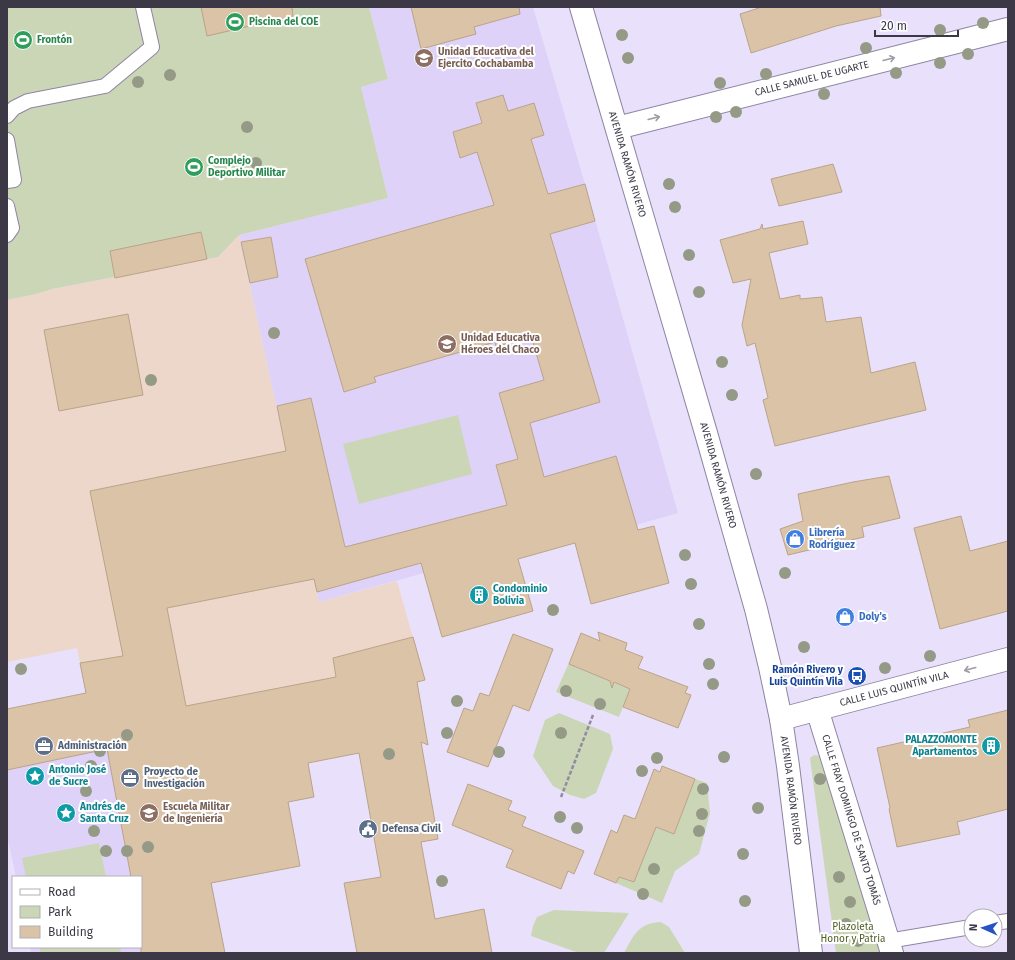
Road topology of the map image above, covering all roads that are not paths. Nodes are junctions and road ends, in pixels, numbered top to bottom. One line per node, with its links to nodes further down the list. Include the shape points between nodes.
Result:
1 (143, 7): 4 (lane, via 152,47 105,86 28,101 14,108)
2 (582, 7): 5 (street, AVENIDA RAMÓN RIVERO)
3 (1008, 29): 5 (street, CALLE SAMUEL DE UGARTE, one-way to 3)
4 (7, 116)
5 (617, 128): 12 (street, AVENIDA RAMÓN RIVERO, via 754,601)
6 (7, 140): 7 (lane, via 14,180)
7 (7, 181)
8 (7, 206): 9 (lane, via 12,228)
9 (7, 234)
10 (1008, 659): 11 (street, CALLE LUIS QUINTÍN VILA, one-way to 11)
11 (817, 709): 12 (street, CALLE LUIS QUINTÍN VILA); 14 (street, CALLE FRAY DOMINGO DE SANTO TOMÁS)
12 (781, 719): 15 (street, AVENIDA RAMÓN RIVERO)
13 (963, 929): 14 (lane)
14 (890, 947)
15 (811, 953)

